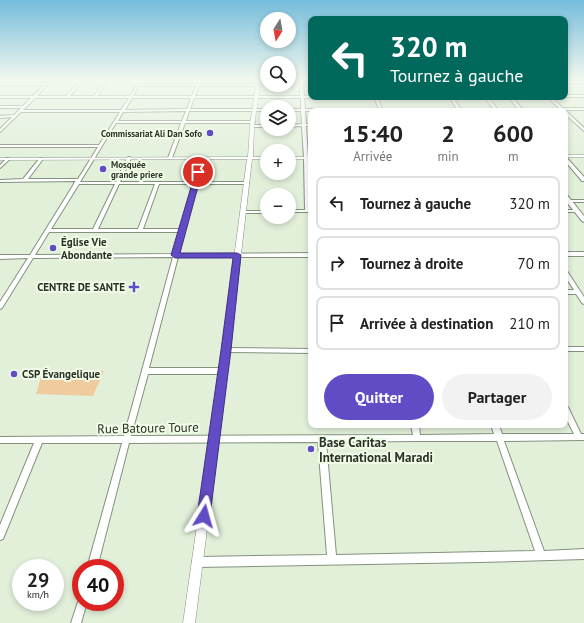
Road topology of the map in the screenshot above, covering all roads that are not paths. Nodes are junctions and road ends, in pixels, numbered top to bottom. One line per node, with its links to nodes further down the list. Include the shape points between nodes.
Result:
1 (23, 108): 10 (street)
2 (125, 108): 11 (street)
3 (189, 108): 12 (street)
4 (584, 109): 13 (street)
5 (255, 110): 6 (street); 12 (street); 21 (street)
6 (260, 110)
7 (296, 110): 8 (street)
8 (303, 110): 9 (street); 24 (street)
9 (308, 110)
10 (20, 111): 11 (street); 15 (street)
11 (123, 111): 12 (street); 19 (street)
12 (188, 111): 20 (street)
13 (568, 111)
14 (568, 115): 17 (street)
15 (14, 116): 16 (street); 26 (street)
16 (0, 117)
17 (575, 121): 18 (street); 27 (street)
18 (584, 121)
19 (115, 122): 20 (street); 29 (street)
20 (184, 122): 21 (street); 36 (street)
21 (253, 124): 22 (street); 38 (street)
22 (260, 125)
23 (296, 126): 24 (street)
24 (305, 126): 25 (street); 30 (street)
25 (308, 126)
26 (0, 130)
27 (584, 130)
28 (0, 146): 29 (street)
29 (100, 146): 34 (street)
30 (308, 150)
31 (584, 156): 32 (street)
32 (568, 157)
33 (41, 158): 34 (street); 43 (street); 47 (street)
34 (92, 158): 35 (street); 49 (street)
35 (128, 158): 36 (street); 50 (street)
36 (170, 158): 37 (street)
37 (202, 158): 38 (street); 51 (street)
38 (250, 158): 39 (street); 52 (street)
39 (260, 158)
40 (296, 158): 41 (street)
41 (308, 158)
42 (0, 159): 43 (street)
43 (8, 159): 45 (street)
44 (568, 161): 48 (street)
45 (0, 167)
46 (0, 180): 47 (street)
47 (24, 180): 49 (street)
48 (584, 180)
49 (77, 182): 50 (street); 66 (street)
50 (118, 183): 53 (street); 67 (street)
51 (195, 183): 52 (street); 53 (street); 65 (street)
52 (247, 183): 61 (street)
53 (157, 184): 64 (street)
54 (568, 198): 56 (street)
55 (568, 199): 60 (main road)
56 (584, 200)
57 (296, 211): 58 (street)
58 (308, 211)
59 (568, 211): 60 (street)
60 (577, 211): 63 (main road)
61 (243, 212): 62 (street); 71 (street)
62 (260, 212)
63 (584, 220)
64 (140, 230): 65 (street); 67 (street)
65 (183, 230): 70 (street)
66 (47, 231): 67 (street); 74 (street)
67 (95, 231)
68 (568, 254): 69 (street)
69 (584, 254)
70 (175, 255): 71 (street); 74 (street); 84 (street)
71 (237, 255): 72 (street); 81 (street)
72 (308, 255)
73 (0, 257): 74 (street)
74 (32, 257): 79 (street)
75 (568, 277): 77 (street)
76 (568, 292): 77 (street)
77 (578, 292): 78 (street)
78 (584, 302)
79 (0, 307)
80 (568, 349): 82 (street)
81 (226, 350): 83 (street); 85 (street)
82 (584, 350)
83 (308, 351)
84 (145, 371): 85 (street); 96 (street)
85 (223, 371): 92 (street)
86 (568, 414): 89 (street)
87 (415, 428): 90 (street)
88 (496, 428): 91 (street)
89 (582, 437): 91 (street, Rue Batoure Toure)
90 (417, 438): 91 (street, Rue Batoure Toure); 93 (street, Rue Batoure Toure)
91 (500, 438): 99 (street)
92 (215, 439): 93 (street, Rue Batoure Toure); 96 (street, Rue Batoure Toure); 102 (street)
93 (322, 439): 101 (street)
94 (0, 440): 95 (street, Rue Batoure Toure)
95 (39, 440): 96 (street, Rue Batoure Toure); 97 (street)
96 (127, 440): 100 (street)
97 (0, 536)
98 (584, 554): 99 (street)
99 (541, 555): 101 (street)
100 (94, 559)
101 (332, 559): 102 (street)
102 (197, 562): 105 (street)
103 (79, 611): 104 (street)
104 (76, 623)
105 (189, 623)

